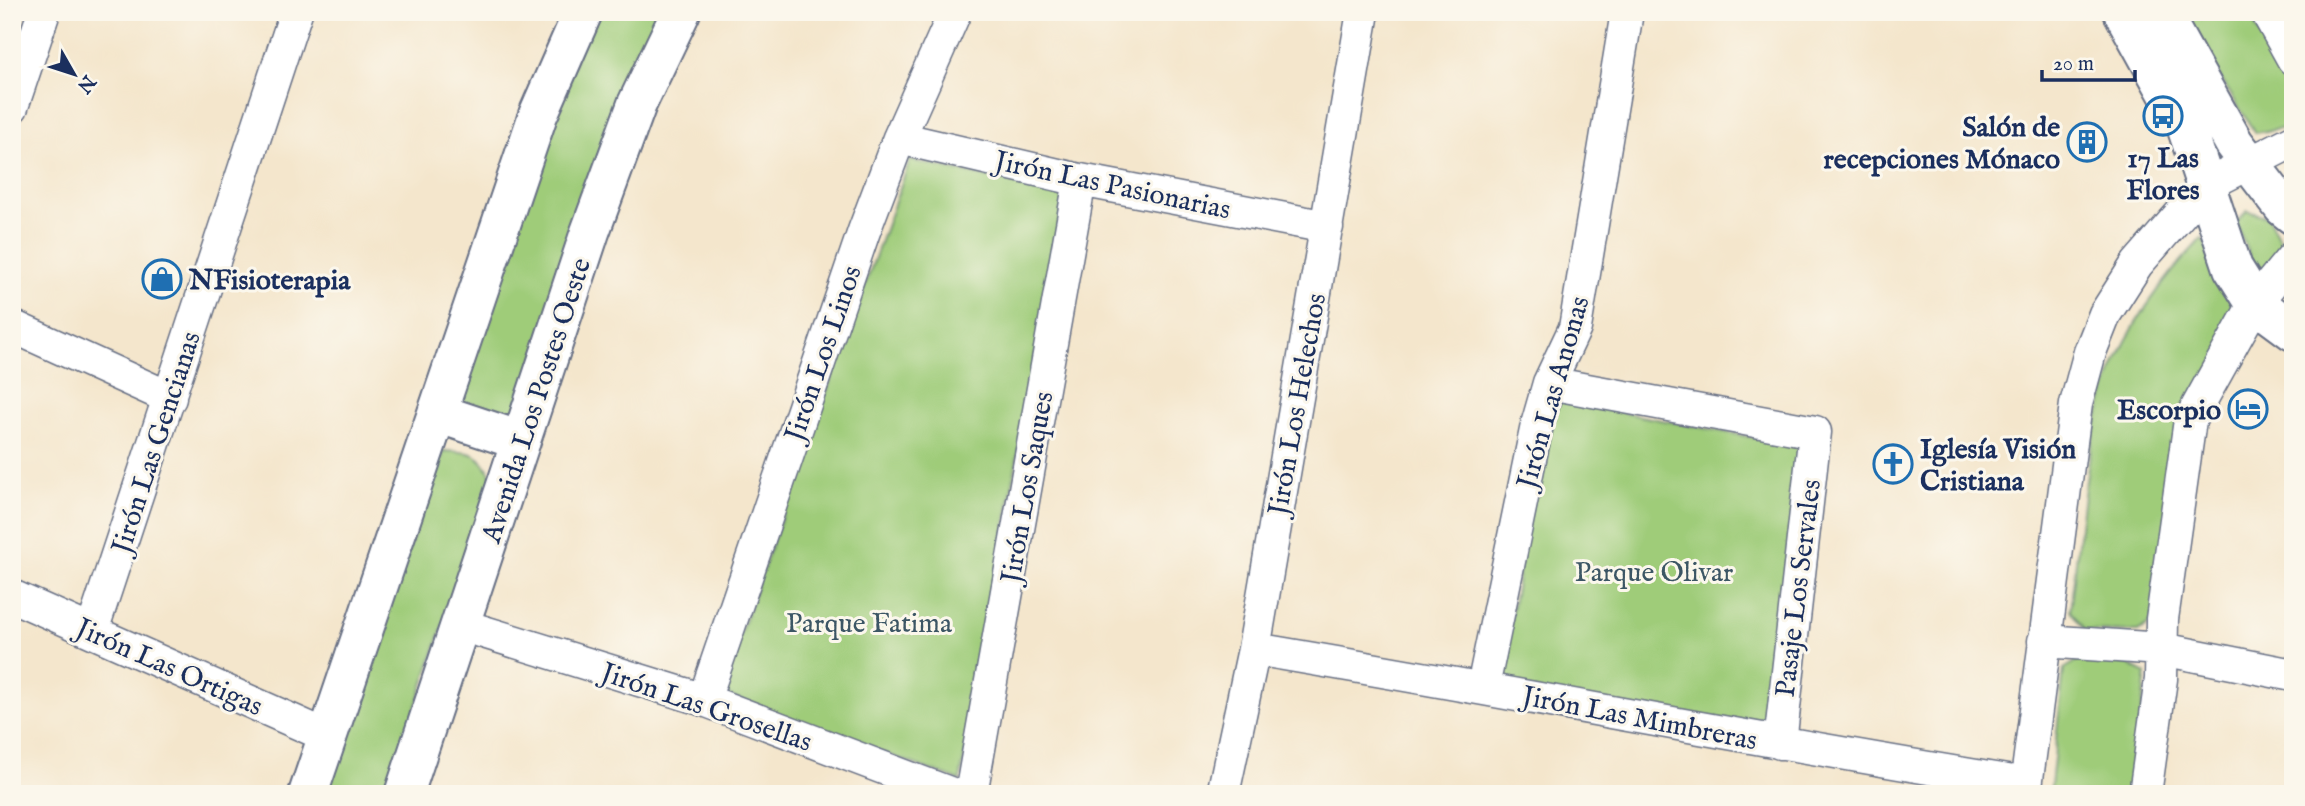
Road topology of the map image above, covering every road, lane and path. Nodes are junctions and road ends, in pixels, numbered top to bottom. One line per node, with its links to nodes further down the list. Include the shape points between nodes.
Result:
1 (44, 12): 12 (street)
2 (296, 12): 25 (street, Jirón Las Gencianas)
3 (583, 12): 26 (main road, via 538,115)
4 (681, 12): 27 (main road, Avenida Los Postes Oeste, via 637,104)
5 (955, 12): 13 (street, Jirón Los Linos)
6 (1363, 12): 19 (street, Jirón Los Helechos)
7 (1627, 12): 24 (street, Jirón Las Anonas, via 1576,328)
8 (2123, 12): 17 (main road, via 2186,126)
9 (2161, 12): 15 (main road)
10 (2267, 12): 11 (street)
11 (2293, 59)
12 (12, 107)
13 (899, 138): 16 (street, Jirón Las Pasionarias); 36 (street, Jirón Los Linos)
14 (2293, 141): 15 (street)
15 (2249, 163): 17 (street); 18 (main road)
16 (1080, 180): 19 (street, Jirón Las Pasionarias); 43 (street, Jirón Los Saques)
17 (2205, 186): 21 (main road, via 2233,268); 31 (street, via 2115,295 2090,352 2076,404)
18 (2293, 215)
19 (1327, 227): 32 (street, Jirón Los Helechos)
20 (2293, 257): 21 (street)
21 (2255, 303): 23 (main road); 33 (street, via 2190,420 2162,619)
22 (12, 326): 25 (street)
23 (2293, 331)
24 (1549, 383): 35 (street, Jirón Las Anonas); 38 (street, Pasaje Los Servales, via 1815,432)
25 (170, 398): 30 (street, Jirón Las Gencianas)
26 (437, 413): 27 (main road); 37 (main road)
27 (521, 441): 29 (main road, Avenida Los Postes Oeste)
28 (12, 596): 30 (street, Jirón Las Ortigas)
29 (461, 625): 36 (street, Jirón Las Grosellas); 41 (main road, Avenida Los Postes Oeste)
30 (92, 631): 37 (street, Jirón Las Ortigas)
31 (2044, 641): 33 (street); 39 (street)
32 (1254, 649): 35 (street, Jirón Las Mimbreras); 44 (street, Jirón Los Helechos)
33 (2162, 649): 34 (street); 45 (street)
34 (2293, 676)
35 (1483, 687): 38 (street, Jirón Las Mimbreras)
36 (704, 700): 42 (street, Jirón Las Grosellas)
37 (327, 736): 40 (main road)
38 (1780, 743): 39 (street, Jirón Las Mimbreras)
39 (2026, 789)
40 (309, 794)
41 (404, 794)
42 (951, 794)
43 (971, 794)
44 (1223, 794)
45 (2145, 794)

